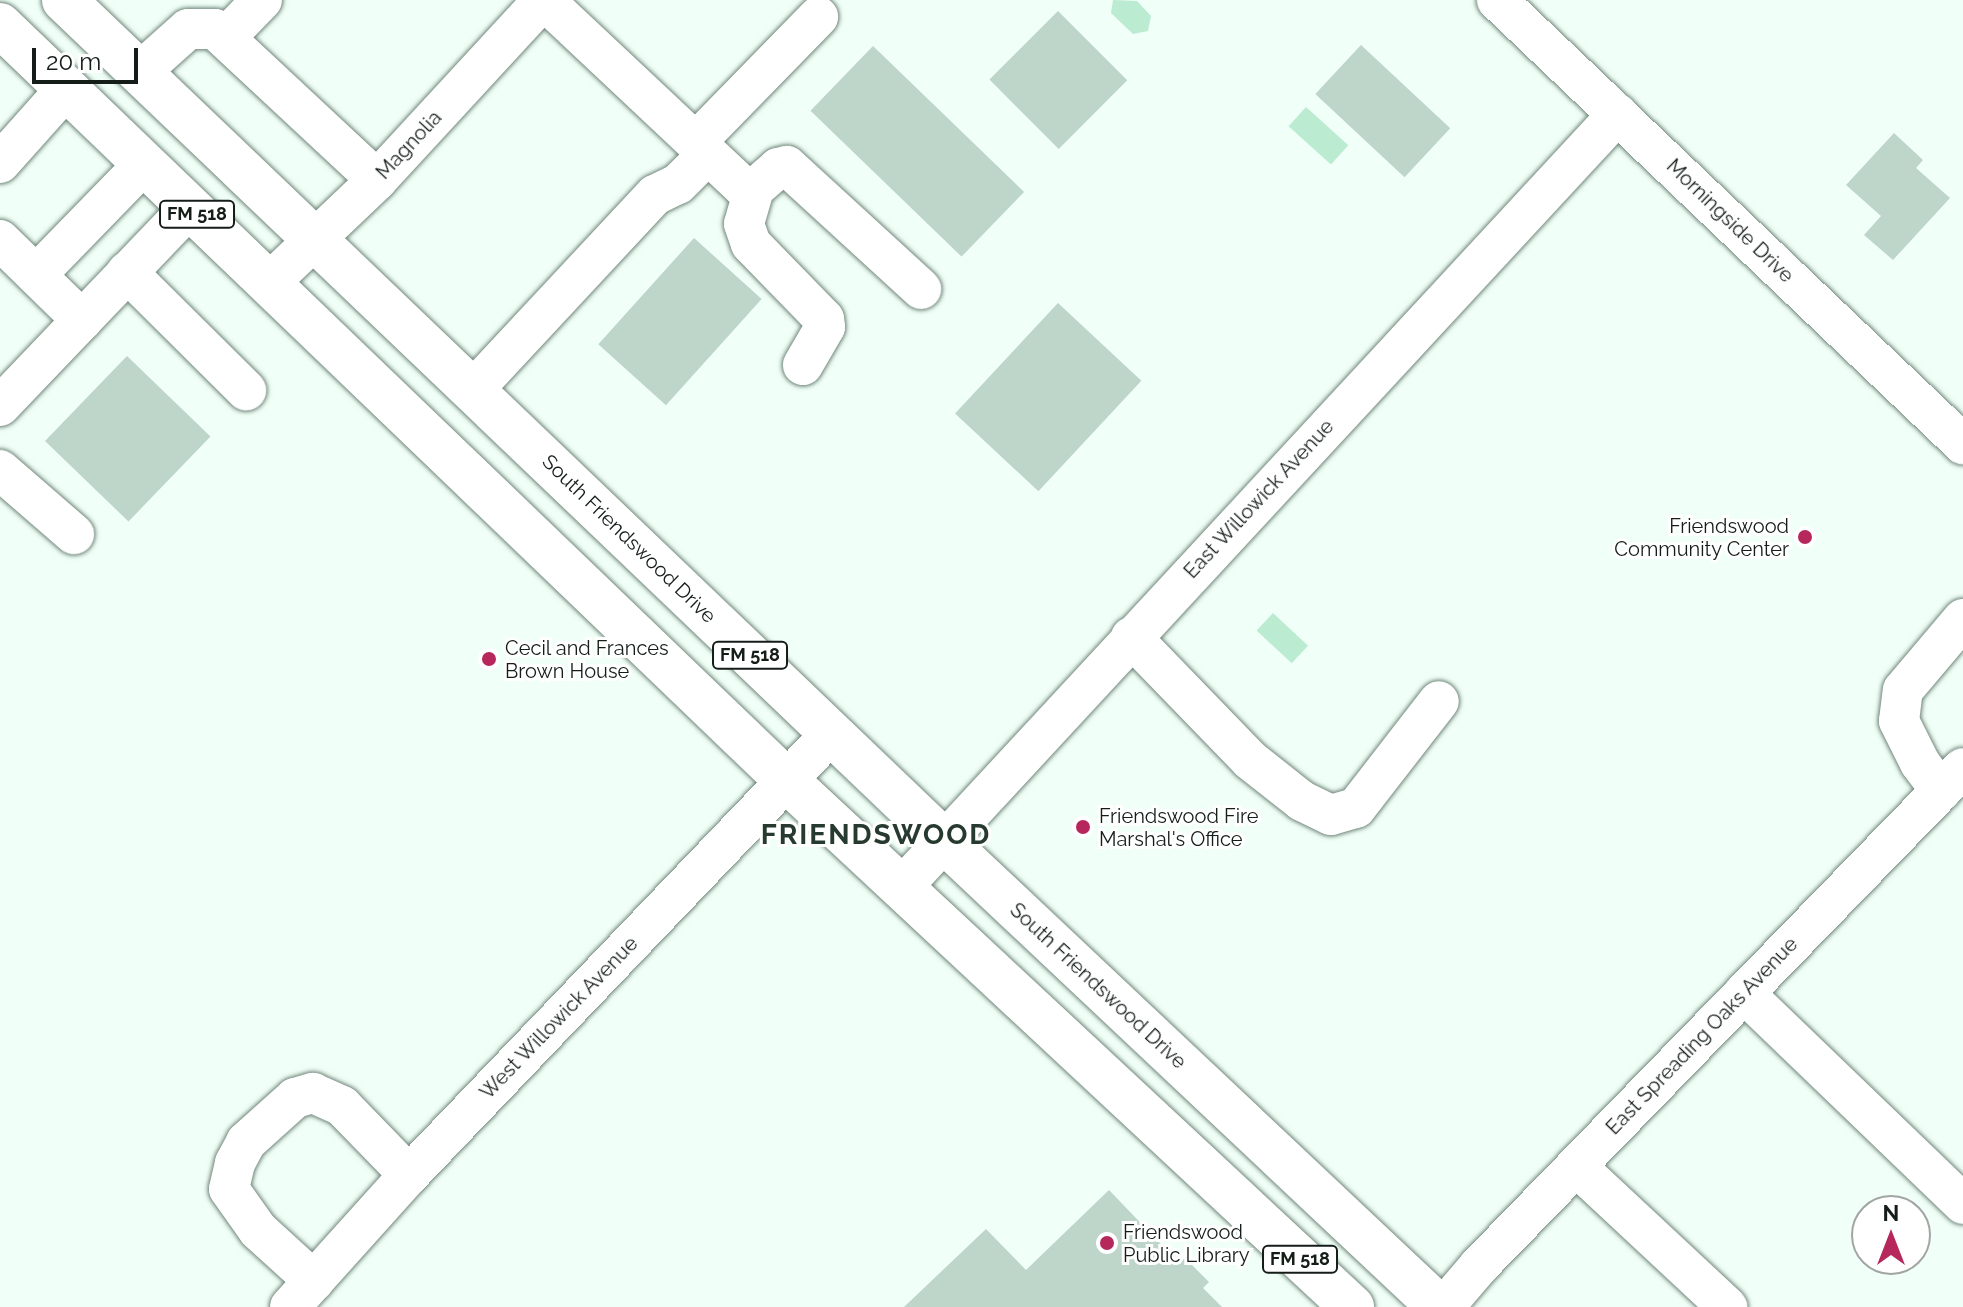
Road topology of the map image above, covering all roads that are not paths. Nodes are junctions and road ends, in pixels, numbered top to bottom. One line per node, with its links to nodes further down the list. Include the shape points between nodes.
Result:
1 (64, 0): 8 (main road, South Friendswood Drive / FM 518)
2 (262, 0): 7 (street)
3 (544, 0): 11 (street); 14 (street, Magnolia)
4 (1497, 0): 10 (street, Morningside Drive)
5 (818, 17): 11 (street)
6 (2, 32): 9 (main road, FM 518)
7 (225, 38): 8 (street, via 215,29 188,29); 14 (street)
8 (141, 71): 17 (main road, South Friendswood Drive / FM 518)
9 (66, 89): 12 (street); 13 (main road, FM 518)
10 (1618, 114): 28 (street, Morningside Drive); 32 (street, East Willowick Avenue)
11 (702, 148): 15 (street, via 744,188); 26 (street, via 678,184 655,195)
12 (0, 163)
13 (144, 164): 16 (main road, FM 518); 20 (street)
14 (377, 180): 17 (street, Magnolia)
15 (754, 189): 22 (street, via 787,166); 24 (street, via 744,224 751,244 824,319 825,327)
16 (190, 207): 19 (street); 21 (main road, FM 518)
17 (316, 238): 21 (street, Magnolia); 26 (main road, South Friendswood Drive / FM 518)
18 (0, 240): 20 (street)
19 (127, 272): 23 (street); 25 (street)
20 (36, 275): 23 (street)
21 (269, 283): 35 (main road, FM 518)
22 (921, 289)
23 (82, 320): 27 (street)
24 (803, 365)
25 (246, 390)
26 (473, 390): 34 (main road, South Friendswood Drive / FM 518)
27 (0, 406)
28 (1963, 444)
29 (0, 470): 30 (street)
30 (74, 534)
31 (1963, 619): 36 (street, via 1903,690 1899,721 1920,763)
32 (1131, 637): 33 (street, via 1250,760 1302,801 1331,815 1356,808); 37 (street, East Willowick Avenue)
33 (1439, 701)
34 (832, 733): 35 (street, West Willowick Avenue); 37 (main road, South Friendswood Drive / FM 518)
35 (785, 779): 38 (main road, FM 518); 41 (street, West Willowick Avenue)
36 (1952, 779): 39 (street, East Spreading Oaks Avenue)
37 (944, 841): 38 (street, East Willowick Avenue); 45 (main road, South Friendswood Drive / FM 518)
38 (903, 886): 44 (main road, FM 518)
39 (1744, 993): 40 (street, East Spreading Oaks Avenue); 42 (street)
40 (1576, 1166): 45 (street, East Spreading Oaks Avenue); 46 (street)
41 (409, 1175): 43 (street, West Willowick Avenue); 43 (street, via 342,1106 313,1093 295,1098 246,1142 229,1189)
42 (1963, 1204)
43 (302, 1294)
44 (1352, 1307)
45 (1441, 1307)
46 (1727, 1307)

